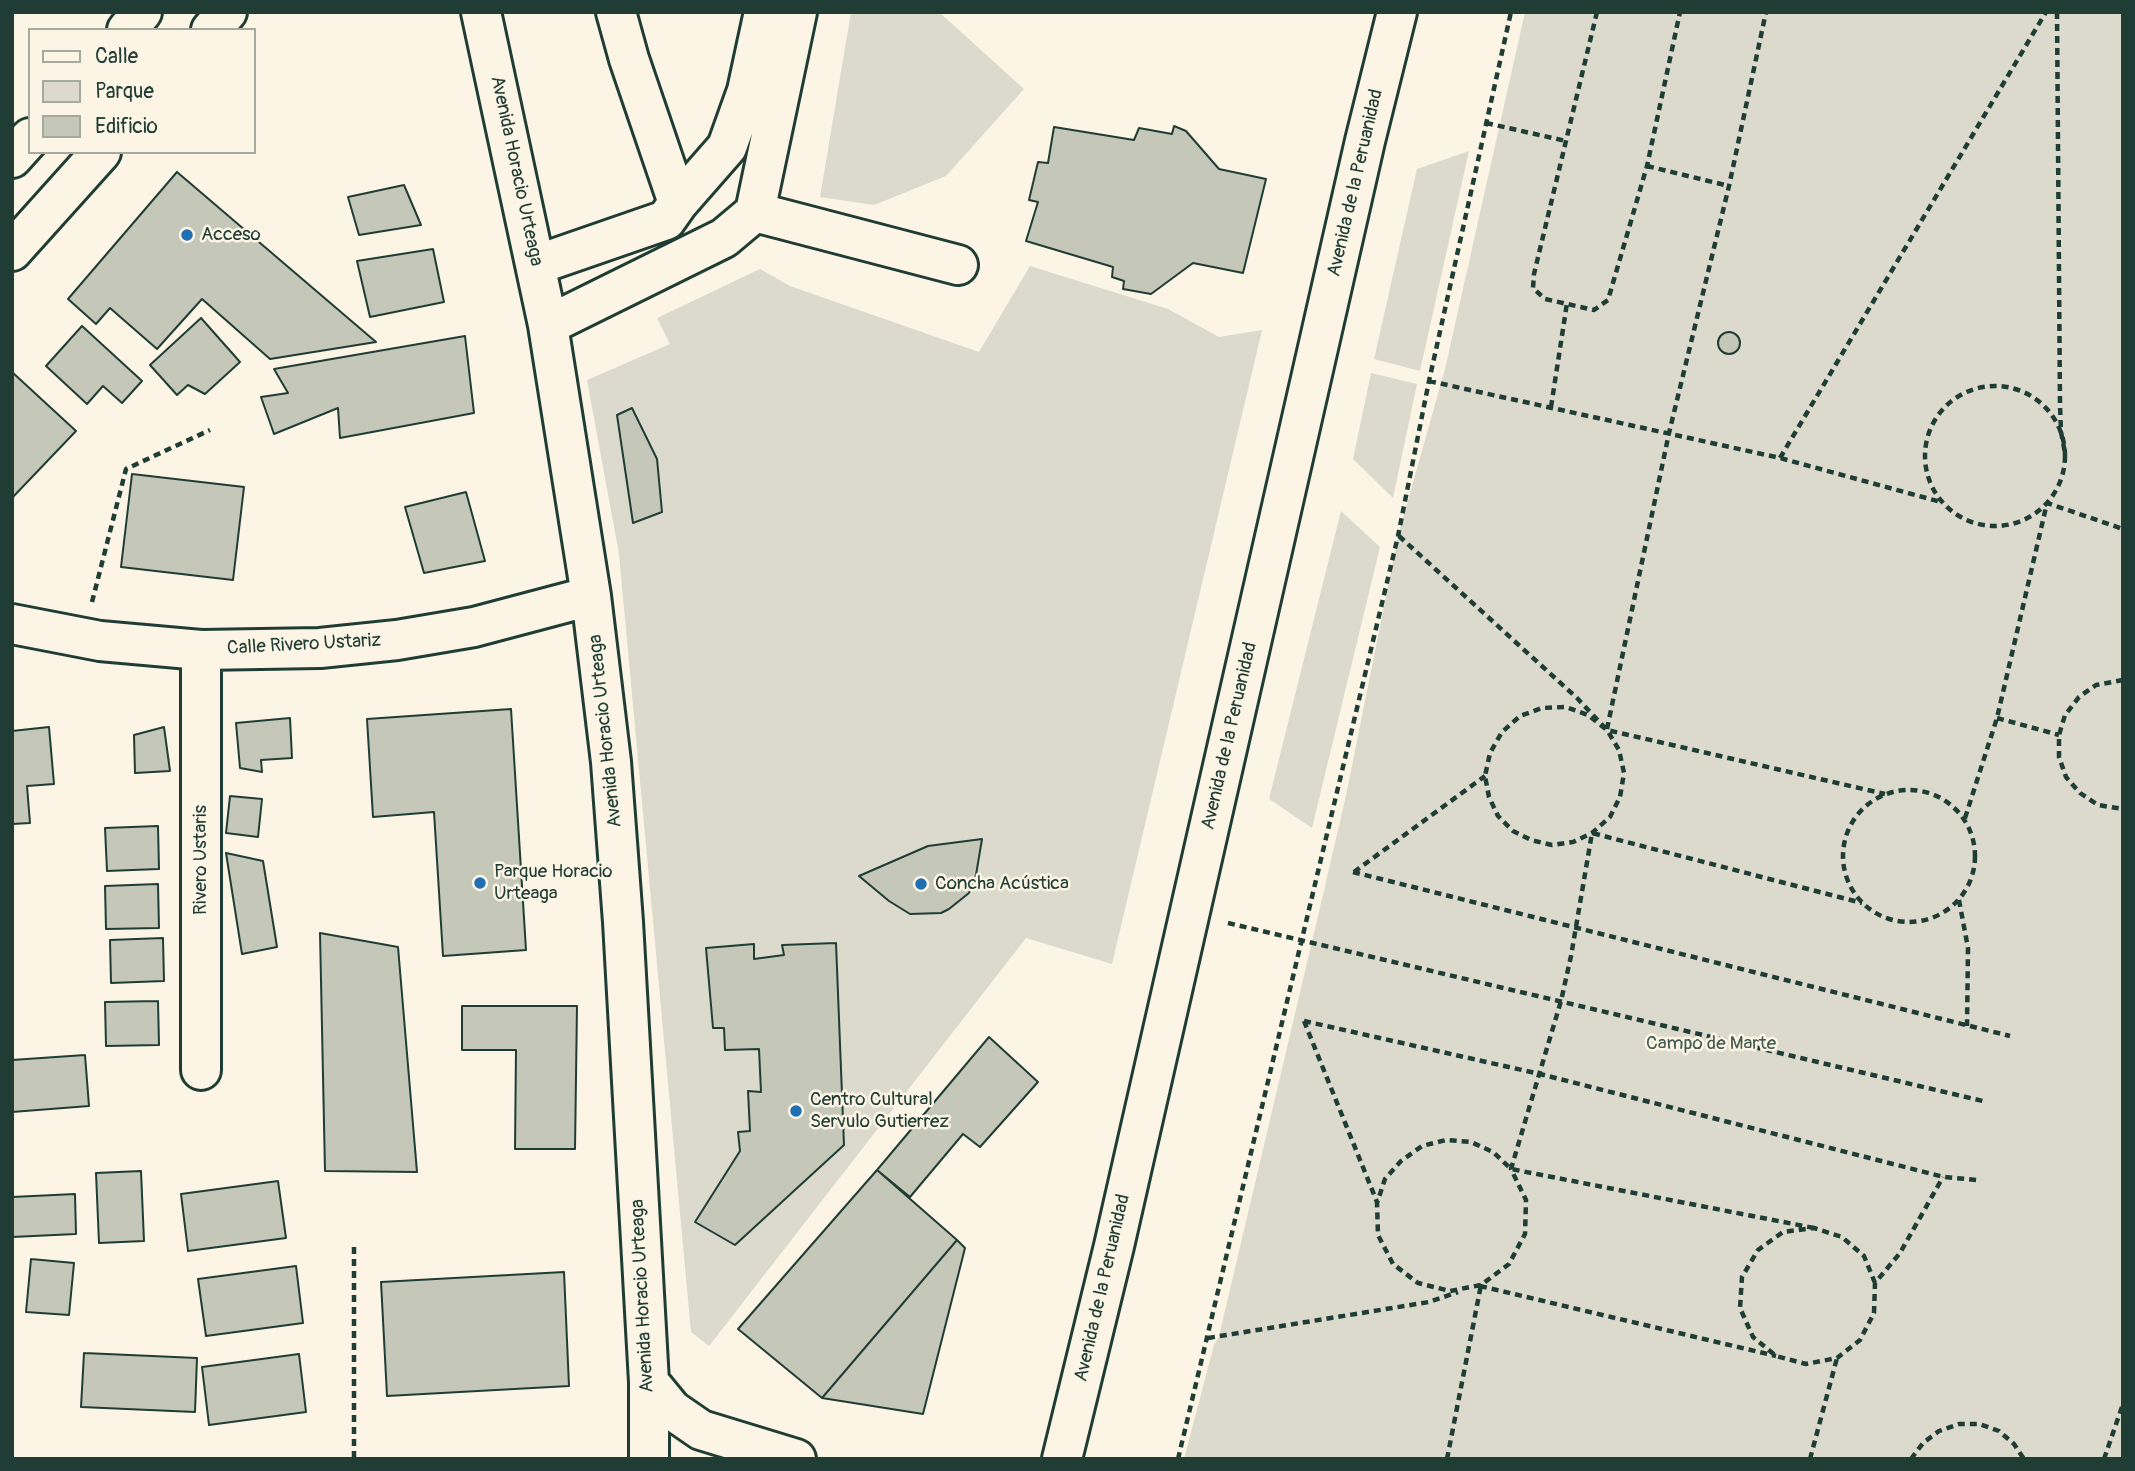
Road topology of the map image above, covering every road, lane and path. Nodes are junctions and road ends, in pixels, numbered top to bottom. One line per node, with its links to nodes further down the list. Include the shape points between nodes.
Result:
1 (142, 12): 14 (street)
2 (227, 12): 15 (street)
3 (481, 12): 26 (street, Avenida Horacio Urteaga)
4 (616, 12): 23 (street)
5 (764, 12): 23 (street, via 747,91 727,147)
6 (797, 12): 24 (street)
7 (1397, 12): 55 (street, Avenida de la Peruanidad)
8 (1511, 12): 16 (path)
9 (1597, 12): 18 (path)
10 (1680, 12): 21 (path)
11 (1766, 12): 22 (path)
12 (2046, 12): 35 (path)
13 (2057, 12): 34 (path)
14 (129, 28)
15 (213, 28)
16 (1486, 123): 18 (path); 30 (path)
17 (28, 140): 20 (street)
18 (1566, 141): 28 (path, via 1534,288 1545,299)
19 (99, 154): 25 (street)
20 (12, 158)
21 (1647, 166): 22 (path); 28 (path, via 1608,300 1594,310)
22 (1729, 186): 33 (path)
23 (678, 202): 26 (street, via 666,220)
24 (755, 212): 27 (street); 29 (street, via 724,238)
25 (12, 251)
26 (536, 265): 29 (street, Avenida Horacio Urteaga)
27 (958, 265)
28 (1567, 303): 31 (path)
29 (548, 325): 40 (street, Avenida Horacio Urteaga)
30 (1429, 381): 31 (path); 39 (path)
31 (1551, 407): 33 (path)
32 (210, 430): 42 (path, via 126,468)
33 (1669, 433): 35 (path); 46 (path)
34 (2065, 453): 36 (path, via 2060,430 2047,409 2028,394 2006,386 1981,387 1959,395 1940,412 1928,433 1924,457 1928,480); 37 (path, via 2060,480)
35 (1780, 458): 36 (path)
36 (1941, 502): 37 (path, via 1959,517 1981,525 2005,526 2028,518)
37 (2047, 503): 38 (path); 45 (path)
38 (2123, 529)
39 (1398, 536): 46 (path); 57 (path)
40 (592, 596): 43 (street, Calle Rivero Ustariz, via 474,627 397,640 320,648); 75 (street, Avenida Horacio Urteaga, via 614,802)
41 (12, 624): 42 (street, Calle Rivero Ustariz)
42 (83, 638): 43 (street, Calle Rivero Ustariz)
43 (201, 650): 61 (street, Rivero Ustaris)
44 (2123, 680): 47 (path, via 2096,685 2079,697 2065,715)
45 (1997, 718): 47 (path); 51 (path)
46 (1607, 730): 48 (path, via 1588,715 1566,707 1542,708 1520,716 1496,742); 49 (path); 52 (path, via 1619,750 1624,773 1610,817)
47 (2059, 735): 50 (path, via 2059,757 2066,777 2098,805)
48 (1485, 776): 52 (path, via 1498,816 1513,831 1552,845); 56 (path, via 1353,872)
49 (1885, 794): 51 (path, via 1929,793 1949,803); 54 (path, via 1867,805 1844,842 1843,864 1849,885)
50 (2123, 810)
51 (1965, 819): 53 (path, via 1974,839 1976,860 1971,881)
52 (1592, 833): 54 (path); 56 (path)
53 (1959, 900): 54 (path, via 1942,914 1900,922 1879,916); 59 (path, via 1968,948)
54 (1862, 903)
55 (1190, 913): 57 (path); 81 (street, Avenida de la Peruanidad)
56 (1576, 928): 58 (path); 59 (path)
57 (1302, 942): 58 (path); 72 (path)
58 (1561, 1001): 62 (path); 63 (path)
59 (1967, 1026): 60 (path)
60 (2010, 1036)
61 (201, 1070)
62 (1540, 1074): 64 (path); 65 (path); 67 (path, via 1304,1021)
63 (1983, 1101)
64 (1511, 1169): 67 (path, via 1493,1152 1471,1142 1446,1140 1422,1146 1385,1180); 68 (path); 71 (path, via 1525,1200 1525,1234 1509,1264)
65 (1944, 1177): 66 (path); 70 (path, via 1899,1253)
66 (1977, 1180)
67 (1377, 1203): 71 (path, via 1378,1235 1393,1264 1418,1283 1450,1291)
68 (1814, 1228): 70 (path, via 1842,1237 1864,1256); 73 (path, via 1783,1232 1758,1250 1742,1277 1740,1308 1753,1337)
69 (354, 1247): 78 (path)
70 (1875, 1283): 74 (path, via 1874,1313 1865,1331)
71 (1481, 1285): 72 (path, via 1429,1302); 73 (path); 83 (path)
72 (1208, 1338): 82 (path)
73 (1776, 1356): 74 (path, via 1806,1364)
74 (1837, 1358): 84 (path)
75 (649, 1382): 77 (street, via 672,1410 701,1430); 79 (street, Avenida Horacio Urteaga)
76 (2123, 1404): 87 (path)
77 (736, 1441): 79 (street); 80 (street)
78 (354, 1459)
79 (651, 1459)
80 (796, 1459)
81 (1062, 1459)
82 (1178, 1459)
83 (1447, 1459)
84 (1810, 1459)
85 (1911, 1459): 86 (path, via 1939,1431 1959,1424 1999,1431)
86 (2024, 1459)
87 (2104, 1459)

